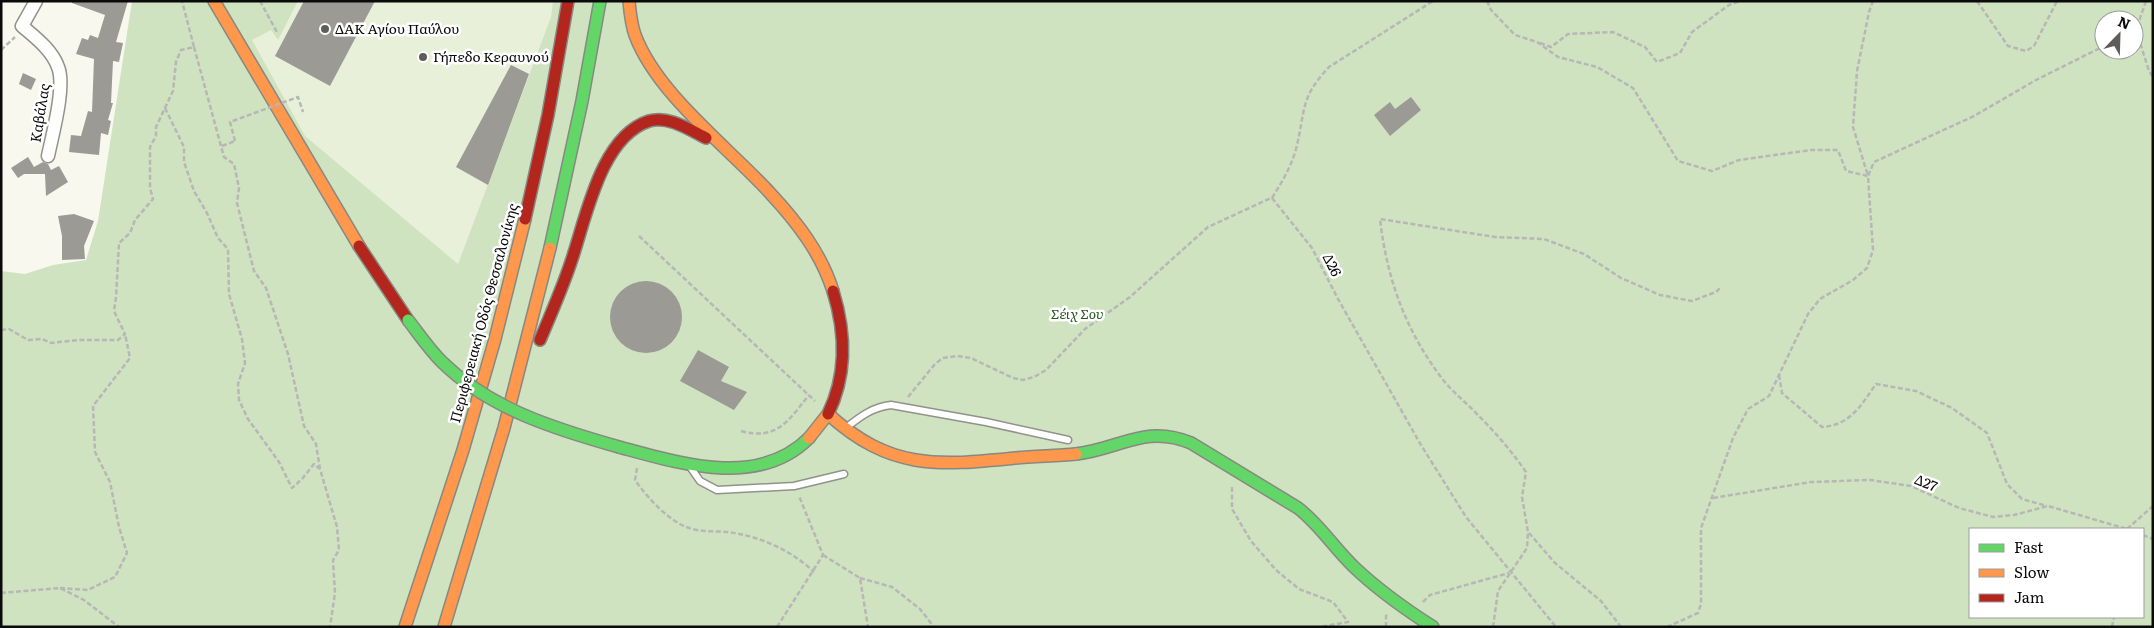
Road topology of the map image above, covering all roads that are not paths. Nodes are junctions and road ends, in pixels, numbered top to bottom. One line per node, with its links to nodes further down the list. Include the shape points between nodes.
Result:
1 (36, 1): 6 (street, Καβάλας, via 22,26 44,46 60,73)
2 (214, 1): 12 (main road, bridge, via 343,222 408,320 441,361 486,397 523,416 639,453)
3 (568, 1): 14 (main road, Περιφερειακή Οδός Θεσσαλονίκης, via 542,148 503,310 462,452)
4 (600, 1): 8 (main road, via 559,210)
5 (629, 1): 7 (main road, via 636,37 662,81)
6 (48, 156)
7 (737, 160): 8 (main road, via 701,134 669,121 641,123 618,140 599,177 572,259); 9 (main road, via 793,220 825,268 839,314 844,353 834,404)
8 (512, 400): 15 (main road)
9 (828, 414): 10 (main road); 12 (main road, via 804,442 769,462 722,469)
10 (844, 430): 11 (lane, via 867,412 891,405); 16 (main road, via 886,452 920,461 950,464 1091,452 1142,436 1162,434 1185,440 1307,515 1345,558)
11 (1068, 440)
12 (689, 465): 13 (lane, via 700,481 717,490 794,486)
13 (844, 474)
14 (405, 627)
15 (444, 627)
16 (1433, 627)

